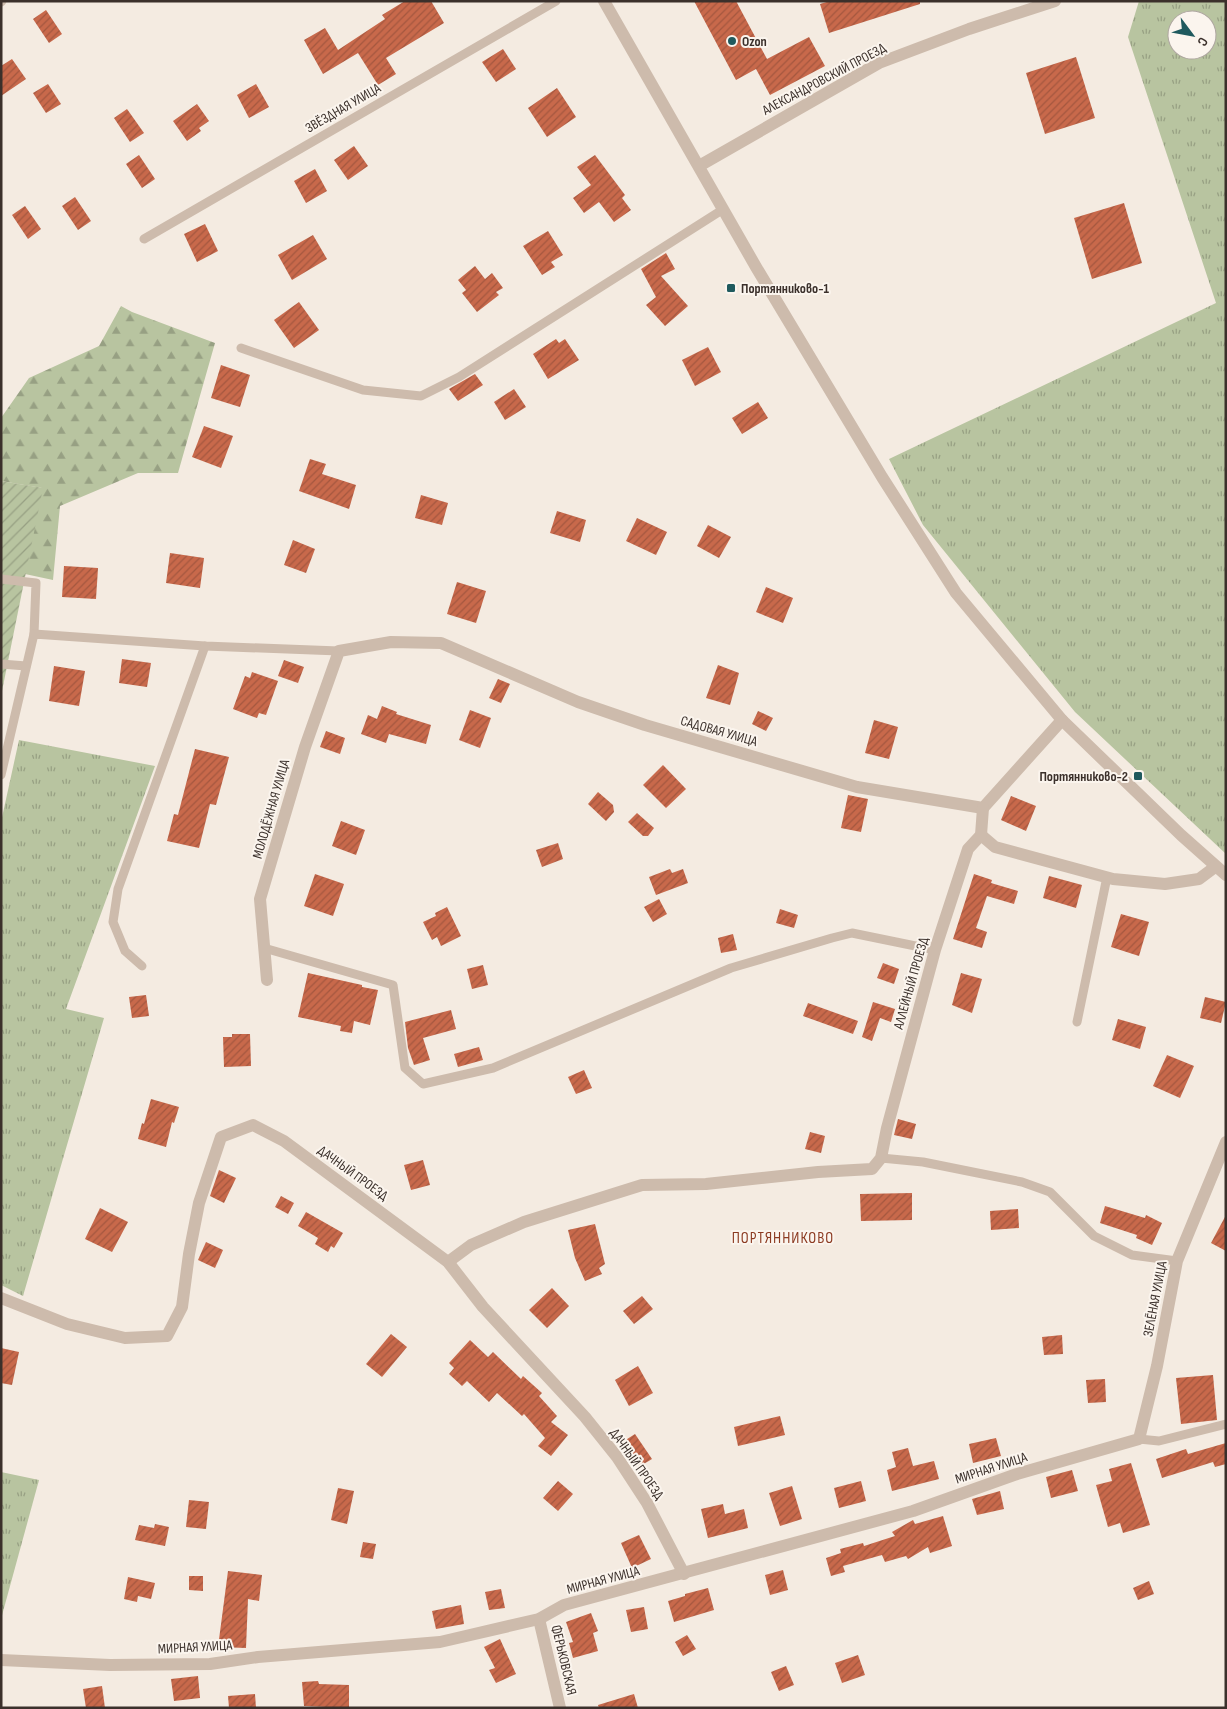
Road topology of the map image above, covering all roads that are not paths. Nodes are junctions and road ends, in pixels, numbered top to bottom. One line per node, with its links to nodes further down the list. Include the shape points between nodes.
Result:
1 (556, 1): 6 (lane, ЗВЁЗДНАЯ УЛИЦА)
2 (604, 1): 4 (street)
3 (1054, 1): 4 (street, АЛЕКСАНДРОВСКИЙ ПРОЕЗД, via 879,63)
4 (699, 166): 5 (street)
5 (722, 210): 7 (lane, via 459,377 421,396 363,390); 14 (street, via 956,593)
6 (144, 238)
7 (241, 348)
8 (1, 578): 9 (lane, via 36,583)
9 (34, 634): 10 (lane); 13 (lane)
10 (205, 646): 11 (lane); 23 (lane, via 118,889 113,922 125,951)
11 (339, 651): 16 (street, САДОВАЯ УЛИЦА, via 391,642 441,643 578,702 646,725 857,787); 21 (street, МОЛОДЁЖНАЯ УЛИЦА, via 305,747 260,899)
12 (1, 664): 13 (lane)
13 (26, 666): 15 (lane)
14 (1062, 720): 16 (street); 18 (street)
15 (1, 775)
16 (983, 808): 17 (street)
17 (981, 835): 20 (street, via 995,847); 22 (street, АЛЛЕЙНЫЙ ПРОЕЗД, via 968,849)
18 (1215, 867): 19 (street); 20 (street, via 1199,879 1165,884)
19 (1226, 875)
20 (1107, 877): 25 (lane)
21 (264, 948): 22 (lane, via 392,985 404,1068 423,1084 493,1068 731,968 832,938 852,933); 24 (street, МОЛОДЁЖНАЯ УЛИЦА)
22 (935, 950): 27 (street, АЛЛЕЙНЫЙ ПРОЕЗД)
23 (142, 966)
24 (267, 980)
25 (1077, 1022)
26 (1226, 1142): 28 (street, ЗЕЛЁНАЯ УЛИЦА)
27 (881, 1158): 28 (lane, via 923,1162 1022,1182 1050,1192 1101,1240 1132,1255); 29 (street, АЛЛЕЙНЫЙ ПРОЕЗД, via 872,1169 706,1184 642,1185 524,1222 471,1245)
28 (1177, 1261): 32 (street, ЗЕЛЁНАЯ УЛИЦА)
29 (448, 1262): 30 (street, ДАЧНЫЙ ПРОЕЗД, via 284,1141 253,1125 221,1137 199,1203 188,1254 182,1307 166,1336 125,1338 67,1324); 33 (street, ДАЧНЫЙ ПРОЕЗД, via 483,1307 585,1417 617,1457 647,1503)
30 (1, 1298)
31 (1226, 1424): 32 (lane, via 1159,1441)
32 (1139, 1439): 33 (street, МИРНАЯ УЛИЦА, via 1017,1474 912,1511)
33 (684, 1574): 34 (street, МИРНАЯ УЛИЦА, via 564,1605)
34 (539, 1619): 35 (street, МИРНАЯ УЛИЦА, via 440,1642 210,1664 110,1665); 36 (street, ФЕРЬКОВСКАЯ)
35 (1, 1660)
36 (560, 1708)

